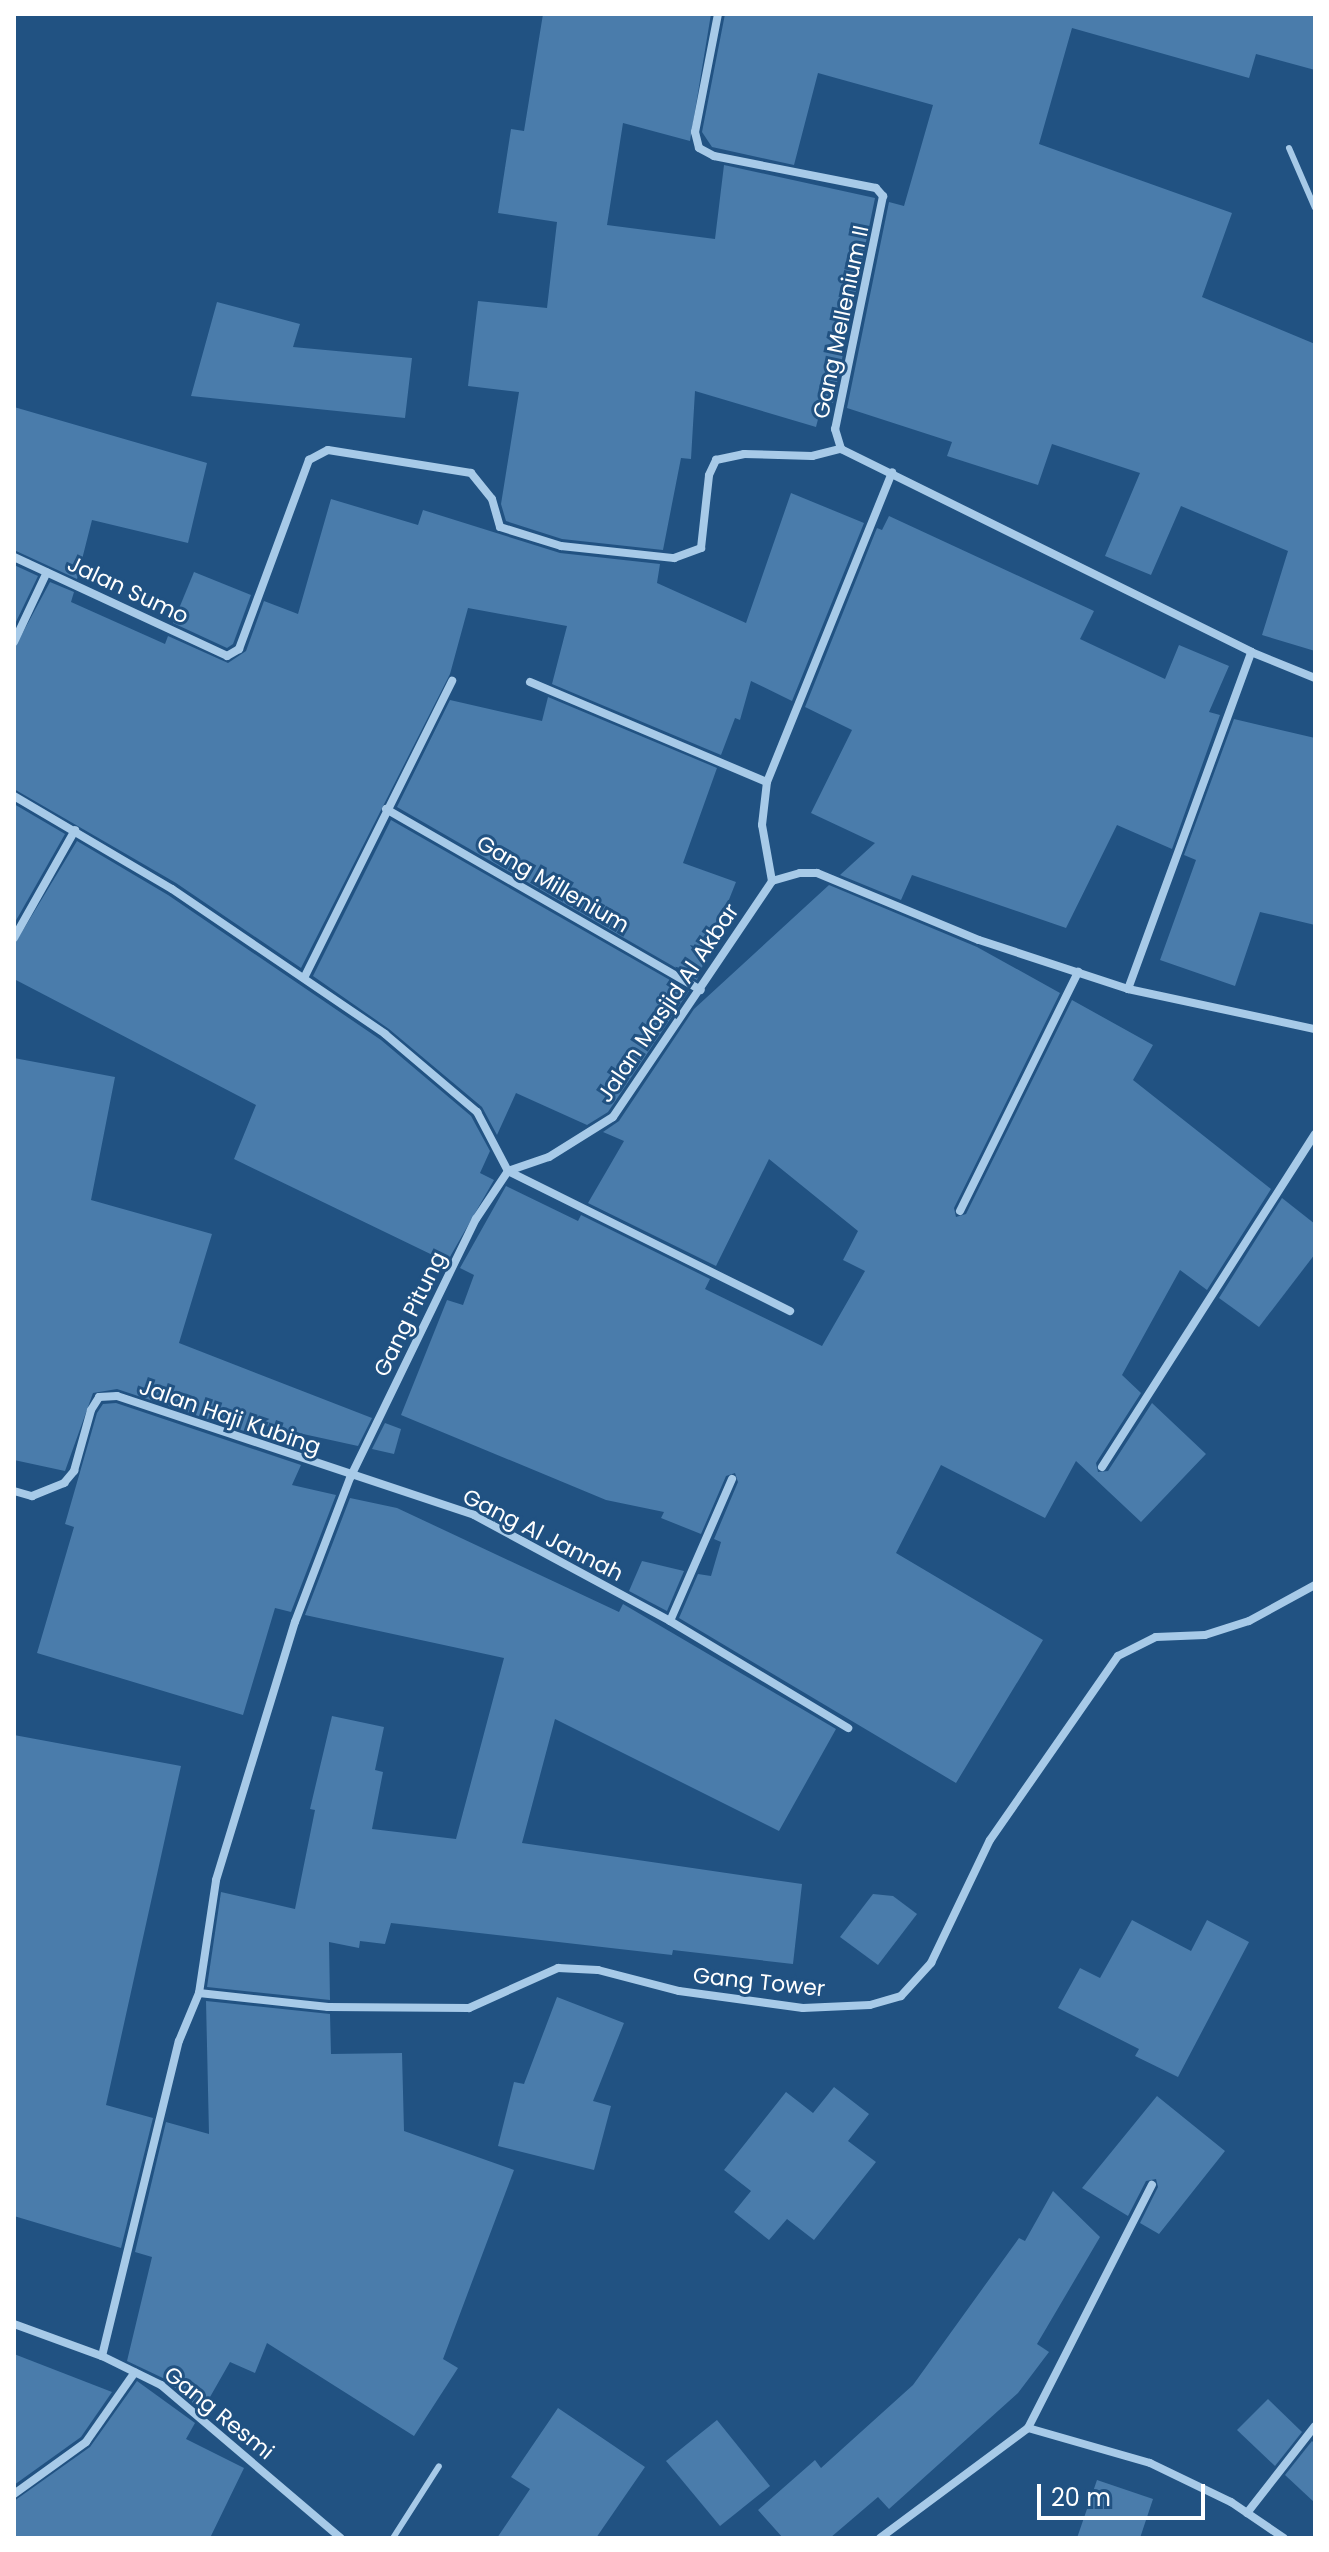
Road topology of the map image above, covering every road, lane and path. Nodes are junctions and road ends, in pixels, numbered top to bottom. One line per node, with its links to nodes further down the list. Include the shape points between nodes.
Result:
1 (718, 14): 4 (street, Gang Mellenium II, via 695,132 699,148 714,156 876,188 883,196 835,429)
2 (1289, 148): 3 (lane)
3 (1315, 208)
4 (841, 449): 5 (street, Gang Mellenium II); 7 (street, Jalan Sumo, via 812,456 744,454 716,460 709,475 701,548 674,558 561,546 500,527 492,499 471,473 328,450 309,460 239,649 227,656)
5 (892, 472): 9 (street, Gang Mellenium II); 13 (street)
6 (14, 557): 7 (street, Jalan Sumo)
7 (47, 572): 8 (street)
8 (14, 642)
9 (1251, 652): 10 (street, Gang Mellenium II); 21 (street)
10 (1315, 678)
11 (452, 681): 15 (street)
12 (530, 682): 13 (street)
13 (767, 782): 17 (street, via 762,825)
14 (14, 796): 16 (street)
15 (386, 809): 20 (street); 22 (street, Gang Millenium)
16 (75, 830): 18 (street); 20 (street)
17 (772, 881): 19 (street, via 817,873 979,940); 22 (street, Jalan Masjid Al Akbar)
18 (14, 938)
19 (1078, 972): 21 (street); 26 (street)
20 (305, 976): 25 (street, via 385,1034 477,1112)
21 (1128, 989): 23 (street)
22 (701, 990): 25 (street, Jalan Masjid Al Akbar, via 613,1117 549,1157)
23 (1315, 1029)
24 (1315, 1134): 28 (street)
25 (508, 1171): 27 (street); 29 (street, Gang Pitung, via 476,1219)
26 (960, 1211)
27 (790, 1311)
28 (1102, 1467)
29 (350, 1478): 31 (street, Jalan Haji Kubing, via 117,1396 99,1397 74,1471 64,1483 32,1496); 33 (street, Gang Al Jannah, via 474,1515); 35 (street, Gang Pitung, via 295,1622 242,1789 216,1880)
30 (732, 1479): 33 (street)
31 (14, 1491)
32 (1315, 1585): 35 (street, Gang Tower, via 1249,1621 1205,1635 1156,1637 1118,1656 990,1840 931,1963 901,1996 870,2005 803,2008 679,1991 598,1970 558,1968 469,2008 342,2008)
33 (670, 1621): 34 (street, Gang Al Jannah)
34 (848, 1728)
35 (199, 1993): 38 (street, Gang Pitung, via 179,2041)
36 (1152, 2185): 41 (street)
37 (14, 2324): 38 (street, Gang Resmi)
38 (102, 2356): 39 (street, Gang Resmi)
39 (135, 2372): 43 (street, via 86,2442); 45 (street, Gang Resmi, via 161,2385)
40 (1315, 2426): 44 (street)
41 (1028, 2428): 44 (street, via 1150,2463); 47 (street)
42 (439, 2466): 46 (lane)
43 (14, 2494)
44 (1247, 2513): 48 (street)
45 (341, 2538)
46 (393, 2538)
47 (880, 2538)
48 (1284, 2538)

